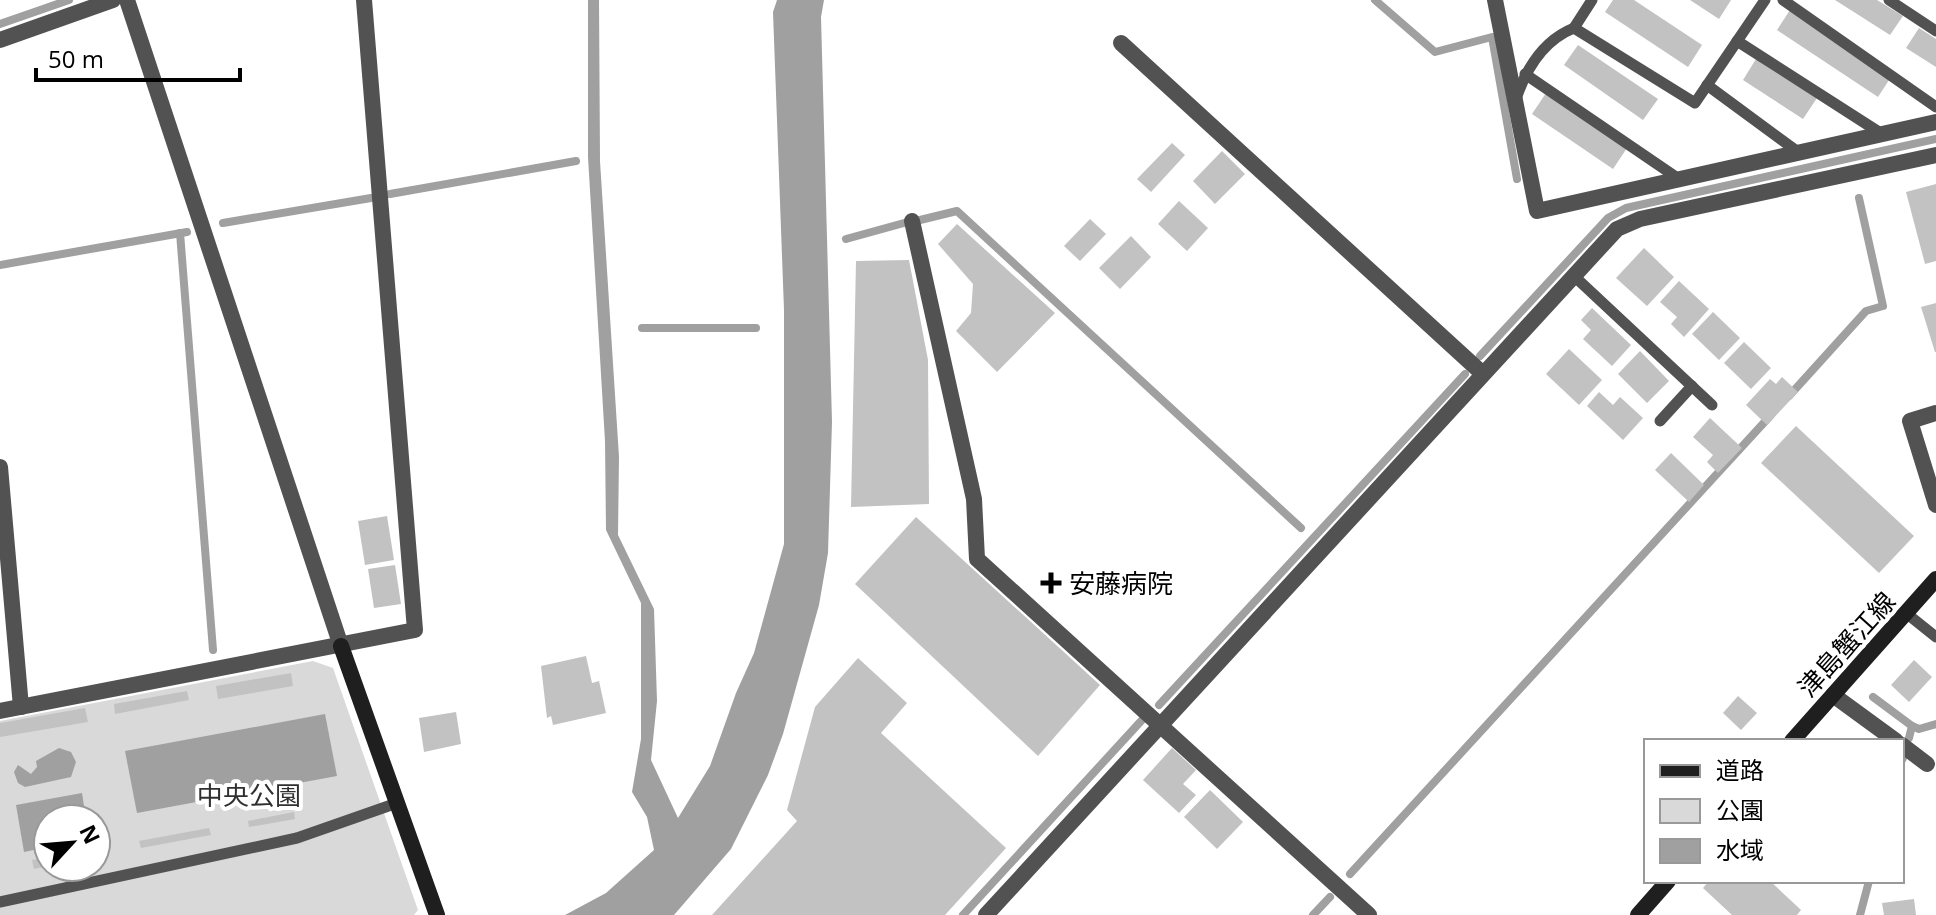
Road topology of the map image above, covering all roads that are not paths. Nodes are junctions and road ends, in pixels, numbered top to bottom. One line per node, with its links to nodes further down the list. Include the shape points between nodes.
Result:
1 (113, 0): 12 (street)
2 (127, 0): 36 (street)
3 (364, 0): 36 (street, via 415,630)
4 (1495, 0): 17 (street)
5 (1747, 0): 9 (lane)
6 (1783, 0): 18 (lane)
7 (1889, 0): 11 (lane)
8 (1591, 1): 10 (lane)
9 (1762, 4): 13 (lane)
10 (1574, 28): 15 (lane, via 1556,35); 16 (lane, via 1695,103)
11 (1936, 31)
12 (0, 40)
13 (1737, 41): 16 (lane); 20 (lane)
14 (1121, 43): 26 (street)
15 (1525, 74): 17 (lane); 23 (lane)
16 (1707, 85): 21 (lane)
17 (1515, 101): 23 (street, via 1537,211)
18 (1936, 107)
19 (1936, 122): 20 (street)
20 (1882, 134): 21 (street)
21 (1798, 152): 23 (street)
22 (1936, 155): 25 (street, via 1640,219 1617,229)
23 (1679, 179)
24 (912, 221): 40 (street, via 974,499 977,559)
25 (1574, 276): 26 (street); 27 (lane)
26 (1483, 374): 40 (street)
27 (1692, 386): 28 (lane); 30 (lane)
28 (1712, 405)
29 (1936, 413): 32 (street, via 1910,421)
30 (1660, 421)
31 (0, 467): 38 (street)
32 (1936, 505)
33 (1936, 579): 34 (street, 津島蟹江線)
34 (1906, 613): 35 (lane); 37 (street, 津島蟹江線)
35 (1936, 637)
36 (341, 646): 38 (street); 45 (street)
37 (1833, 695): 41 (street, 津島蟹江線); 42 (street)
38 (21, 707): 39 (street)
39 (0, 711)
40 (1162, 724): 49 (street); 50 (street)
41 (1794, 739)
42 (1893, 739)
43 (1904, 747): 44 (street)
44 (1927, 764)
45 (397, 803): 47 (lane, via 297,838); 48 (street)
46 (1666, 883): 51 (street)
47 (0, 902)
48 (437, 915)
49 (986, 915)
50 (1369, 915)
51 (1638, 915)

